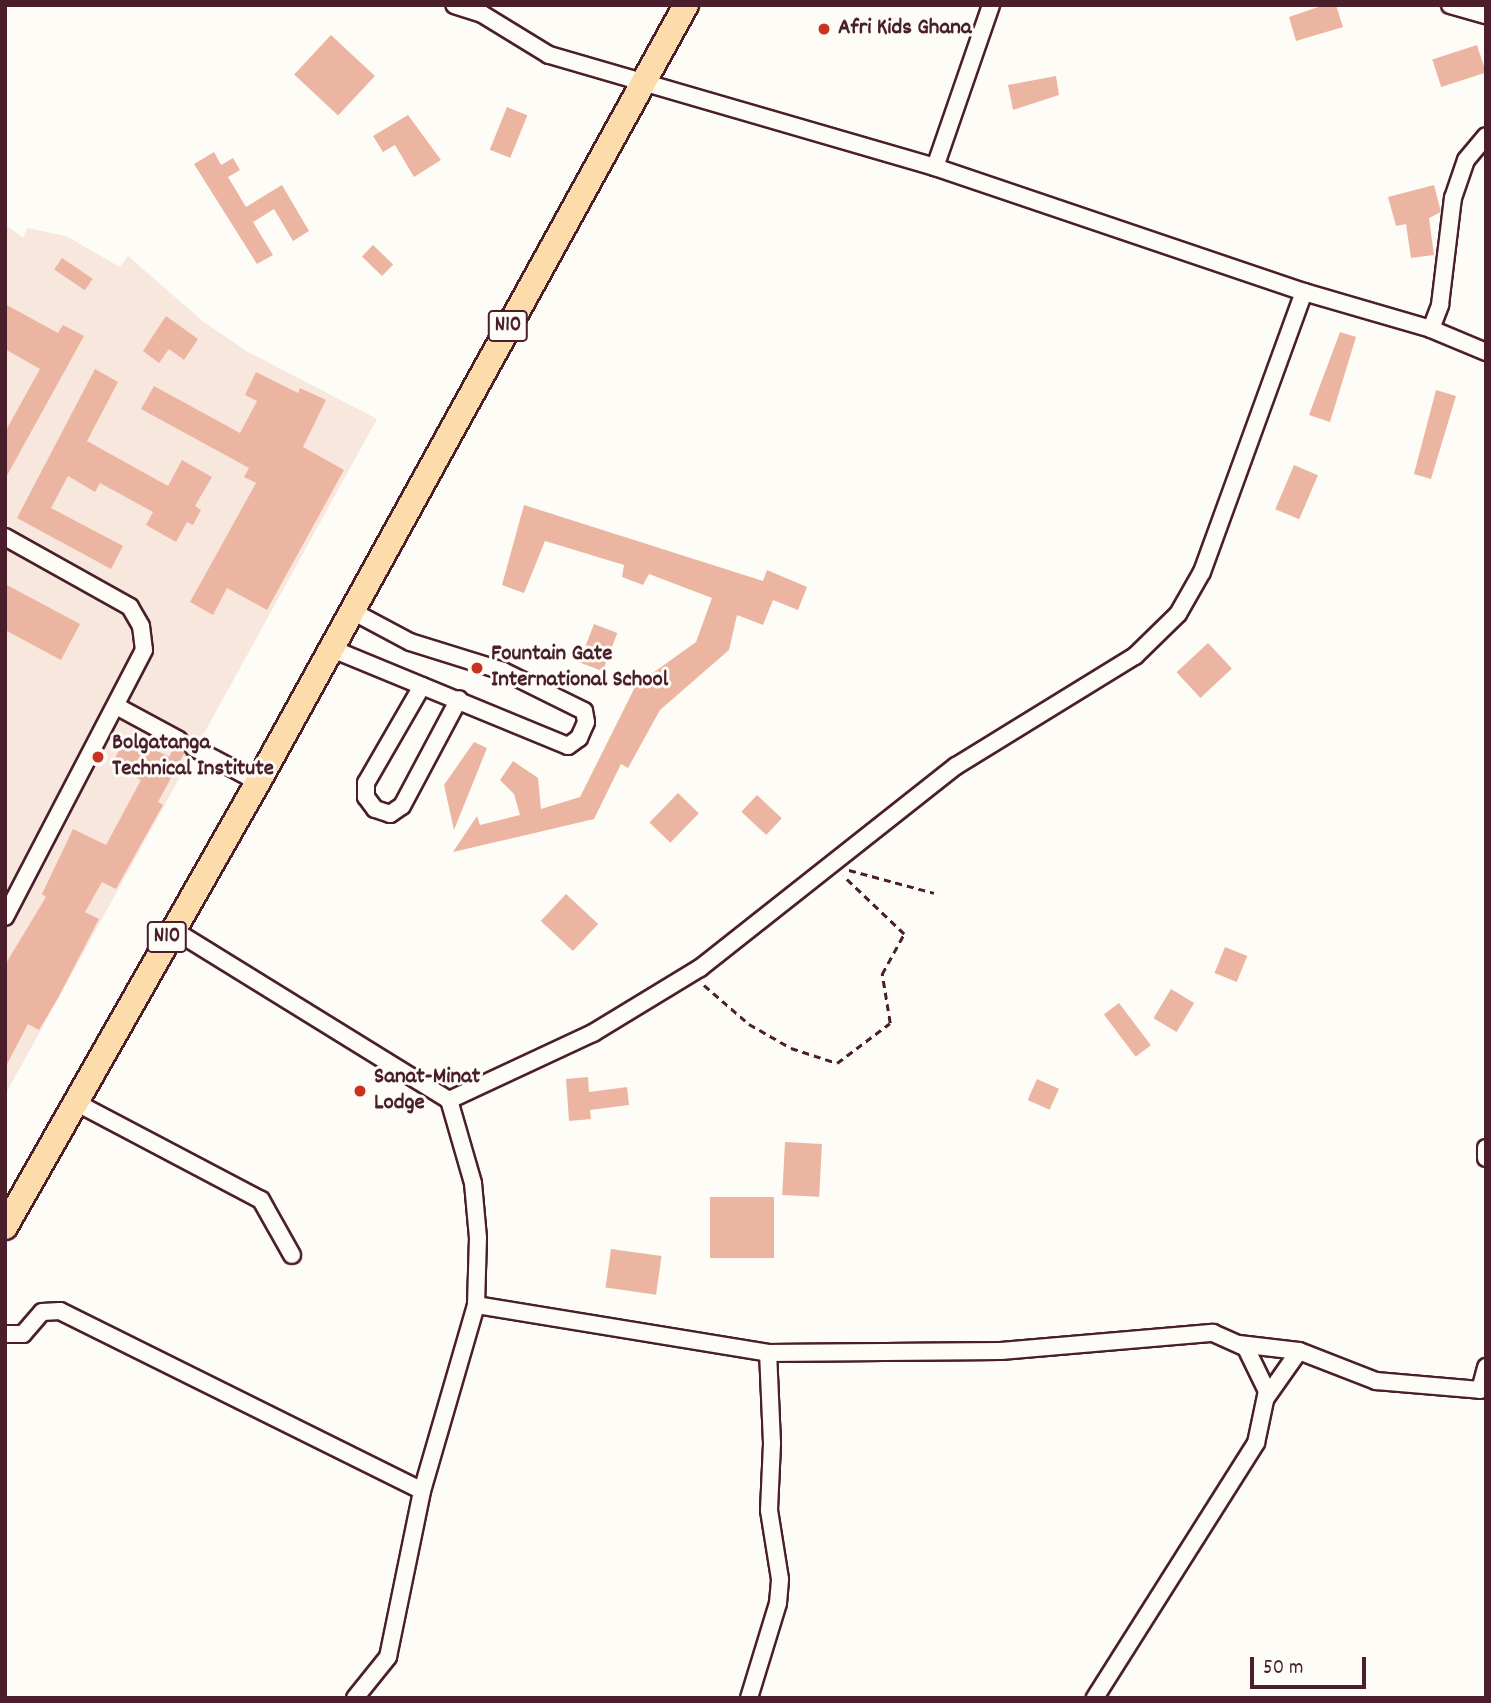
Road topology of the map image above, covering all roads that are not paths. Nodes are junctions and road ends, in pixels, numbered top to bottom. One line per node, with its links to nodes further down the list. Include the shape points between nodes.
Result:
1 (454, 5): 6 (street, via 482,14 549,55)
2 (686, 5): 6 (highway, N10)
3 (991, 5): 8 (street)
4 (1450, 5): 5 (street)
5 (1486, 15)
6 (644, 81): 8 (street); 13 (highway, N10)
7 (1486, 136): 10 (street, via 1466,160 1453,198 1440,305)
8 (935, 167): 9 (street)
9 (1304, 292): 10 (street); 23 (street, via 1202,572 1178,614 1135,656 956,766 700,968 593,1033)
10 (1431, 329): 11 (street)
11 (1486, 352)
12 (5, 537): 17 (street, via 130,607 141,626 144,650)
13 (350, 610): 14 (highway, N10); 16 (street, via 410,642 503,671 583,711 586,722 579,738 568,746)
14 (330, 648): 15 (street); 20 (highway, N10)
15 (422, 686): 16 (street); 16 (street, via 366,783 366,797 375,809 390,814 402,806)
16 (459, 699)
17 (118, 707): 18 (street); 21 (street)
18 (179, 740)
19 (194, 748): 20 (street)
20 (258, 782): 22 (highway, N10)
21 (7, 908)
22 (172, 929): 23 (street); 24 (highway, N10)
23 (449, 1100): 29 (street, via 474,1184)
24 (75, 1102): 27 (highway, N10); 28 (street, via 261,1200)
25 (1486, 1148): 26 (street)
26 (1486, 1158)
27 (5, 1227)
28 (292, 1255)
29 (476, 1304): 33 (street); 36 (street)
30 (5, 1334): 36 (street, via 23,1334 42,1312 60,1311)
31 (1239, 1344): 32 (street); 33 (street, via 1213,1333 1001,1350); 35 (street, via 1255,1359)
32 (1299, 1351): 34 (street, via 1376,1381 1480,1390); 35 (street)
33 (768, 1353): 38 (street, via 769,1510 780,1579 778,1603)
34 (1486, 1367)
35 (1266, 1398): 39 (street, via 1256,1443)
36 (422, 1491): 37 (street, via 388,1657)
37 (355, 1698)
38 (749, 1698)
39 (1095, 1698)

